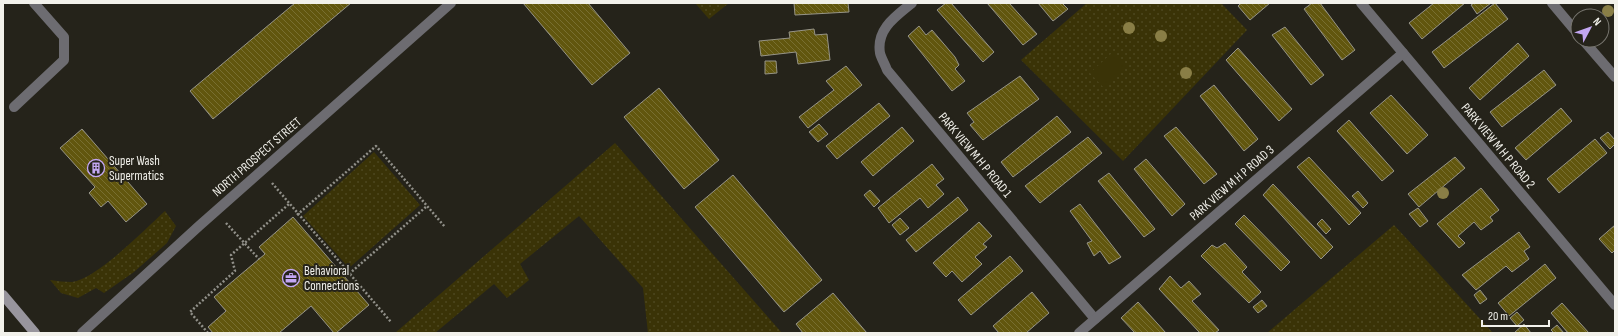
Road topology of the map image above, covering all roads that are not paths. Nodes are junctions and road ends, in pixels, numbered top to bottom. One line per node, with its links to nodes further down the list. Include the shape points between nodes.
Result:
1 (34, 3): 10 (street, via 64,37 64,60)
2 (451, 3): 15 (street, NORTH PROSPECT STREET, via 215,211)
3 (912, 3): 13 (street, PARK VIEW M H P ROAD 1, via 891,21 881,35 880,53 888,70)
4 (1361, 3): 8 (street, PARK VIEW M H P ROAD 2)
5 (1552, 3): 6 (street)
6 (1570, 24)
7 (1590, 48): 9 (street)
8 (1403, 53): 12 (street, PARK VIEW M H P ROAD 2); 13 (street, PARK VIEW M H P ROAD 3)
9 (1615, 77)
10 (14, 107)
11 (3, 295): 14 (main road)
12 (1615, 305)
13 (1095, 319): 16 (street, PARK VIEW M H P ROAD 3)
14 (35, 333)
15 (82, 333)
16 (1079, 333)

